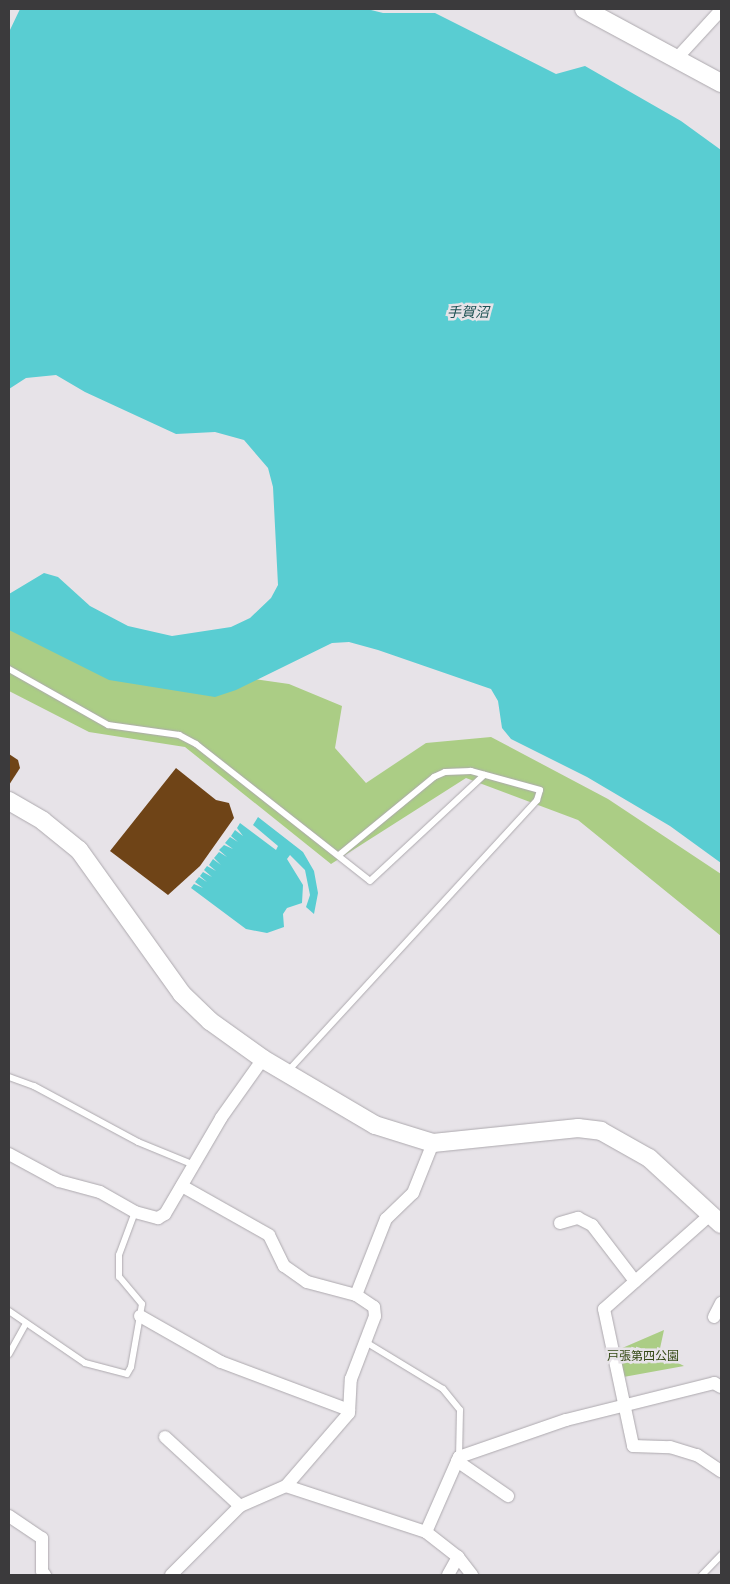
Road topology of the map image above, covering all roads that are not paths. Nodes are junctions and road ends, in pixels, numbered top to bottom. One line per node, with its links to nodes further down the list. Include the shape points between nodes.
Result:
1 (584, 9): 3 (street)
2 (721, 10): 3 (street)
3 (677, 58): 4 (street)
4 (721, 83)
5 (9, 669): 8 (lane, via 108,724 179,735 196,744)
6 (484, 775): 8 (lane, via 460,770 434,777); 8 (lane, via 370,882); 10 (lane, via 540,790 537,800)
7 (9, 801): 9 (street, via 43,821 79,850 182,994 210,1021)
8 (338, 855)
9 (263, 1059): 10 (street); 14 (street, via 221,1118)
10 (287, 1072): 12 (street, via 376,1125)
11 (9, 1077): 14 (lane, via 34,1086 138,1142)
12 (433, 1143): 17 (street, via 578,1128 601,1131 649,1158); 20 (street, via 412,1194 386,1219)
13 (9, 1154): 16 (street, via 59,1181 100,1192)
14 (194, 1165): 15 (street)
15 (182, 1186): 16 (street, via 165,1214 158,1218); 20 (street, via 269,1234 284,1266 306,1282)
16 (135, 1212): 23 (lane, via 119,1255 119,1277 139,1297 142,1304)
17 (716, 1219): 19 (street)
18 (560, 1223): 19 (street, via 578,1218 592,1225)
19 (635, 1281): 29 (street, via 604,1309)
20 (356, 1295): 26 (street, via 374,1307 375,1316)
21 (721, 1303): 24 (street)
22 (9, 1312): 25 (lane)
23 (140, 1316): 25 (lane, via 131,1367 126,1374 85,1362); 30 (street, via 221,1362)
24 (714, 1317)
25 (25, 1324): 27 (lane)
26 (363, 1340): 30 (street, via 351,1379); 32 (lane, via 443,1389 460,1410)
27 (9, 1354)
28 (721, 1387): 29 (street, via 714,1383)
29 (624, 1407): 32 (street, via 566,1420); 33 (street, via 633,1446 670,1447 703,1458)
30 (349, 1410): 34 (street)
31 (165, 1437): 36 (street)
32 (458, 1459): 35 (street); 38 (street)
33 (721, 1471)
34 (286, 1486): 36 (street); 38 (street)
35 (508, 1496)
36 (240, 1506): 42 (street)
37 (9, 1516): 41 (street, via 42,1538 42,1571)
38 (426, 1532): 40 (street)
39 (721, 1555): 45 (lane)
40 (458, 1557): 43 (street); 44 (street)
41 (45, 1575)
42 (171, 1575)
43 (448, 1575)
44 (472, 1575)
45 (702, 1575)

